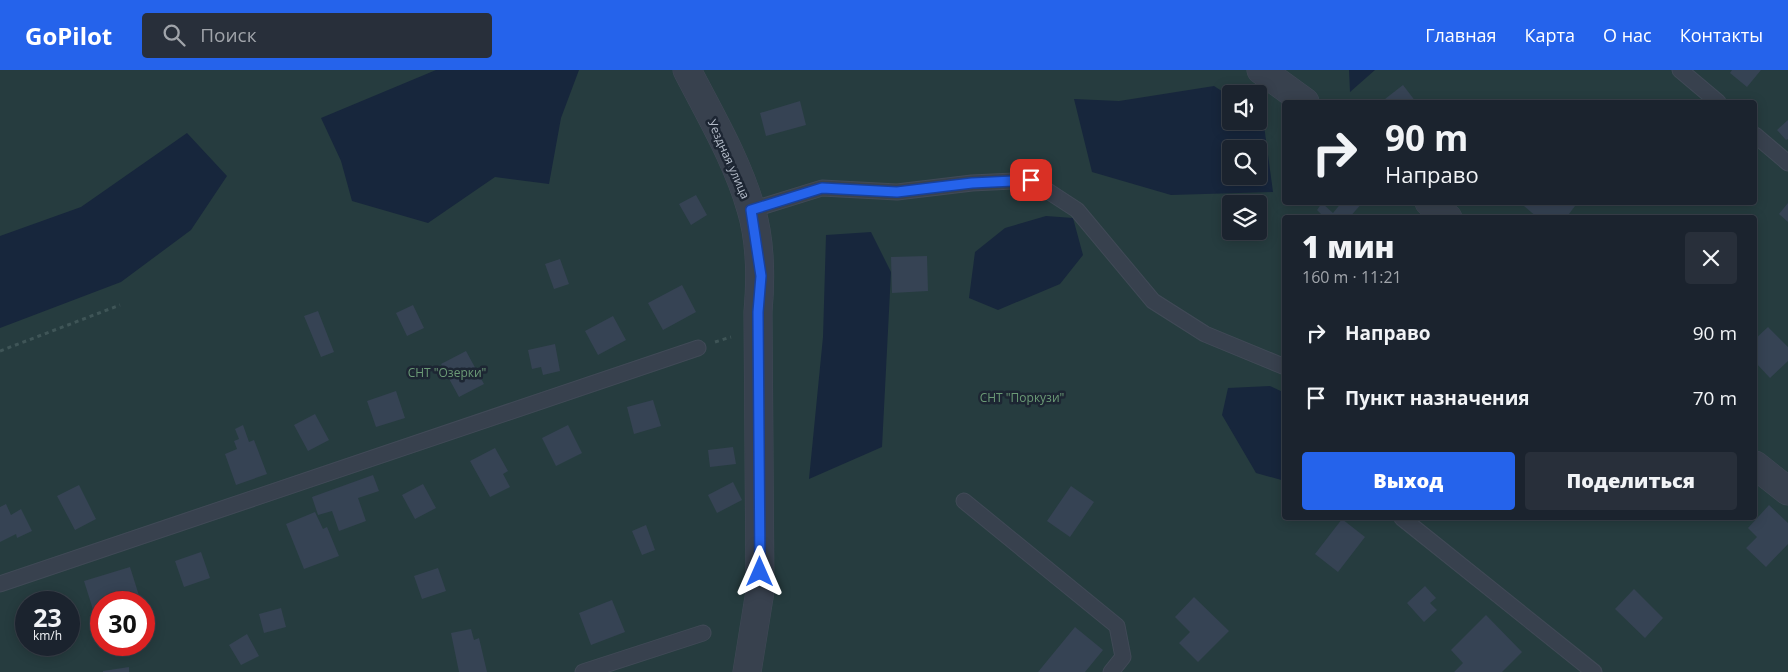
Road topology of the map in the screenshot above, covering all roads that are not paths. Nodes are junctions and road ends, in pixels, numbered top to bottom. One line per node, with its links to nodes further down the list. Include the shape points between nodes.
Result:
1 (687, 70): 9 (street, Уездная улица, via 725,144)
2 (1261, 70): 4 (street)
3 (1680, 70): 5 (lane)
4 (1302, 100)
5 (1716, 100)
6 (1757, 136): 7 (lane)
7 (1788, 163)
8 (1433, 205): 10 (street)
9 (751, 210): 12 (lane, via 822,188 897,192 1031,180 1077,210 1153,301 1205,334); 20 (street, Уездная улица, via 761,276 758,328 760,591)
10 (1444, 215)
11 (698, 348): 17 (lane)
12 (1282, 366)
13 (1757, 467): 14 (street)
14 (1788, 492)
15 (964, 501): 21 (lane, via 1116,626 1123,657)
16 (1404, 520): 22 (lane)
17 (0, 584)
18 (703, 632): 19 (lane)
19 (583, 672)
20 (747, 672)
21 (1111, 672)
22 (1594, 672)

